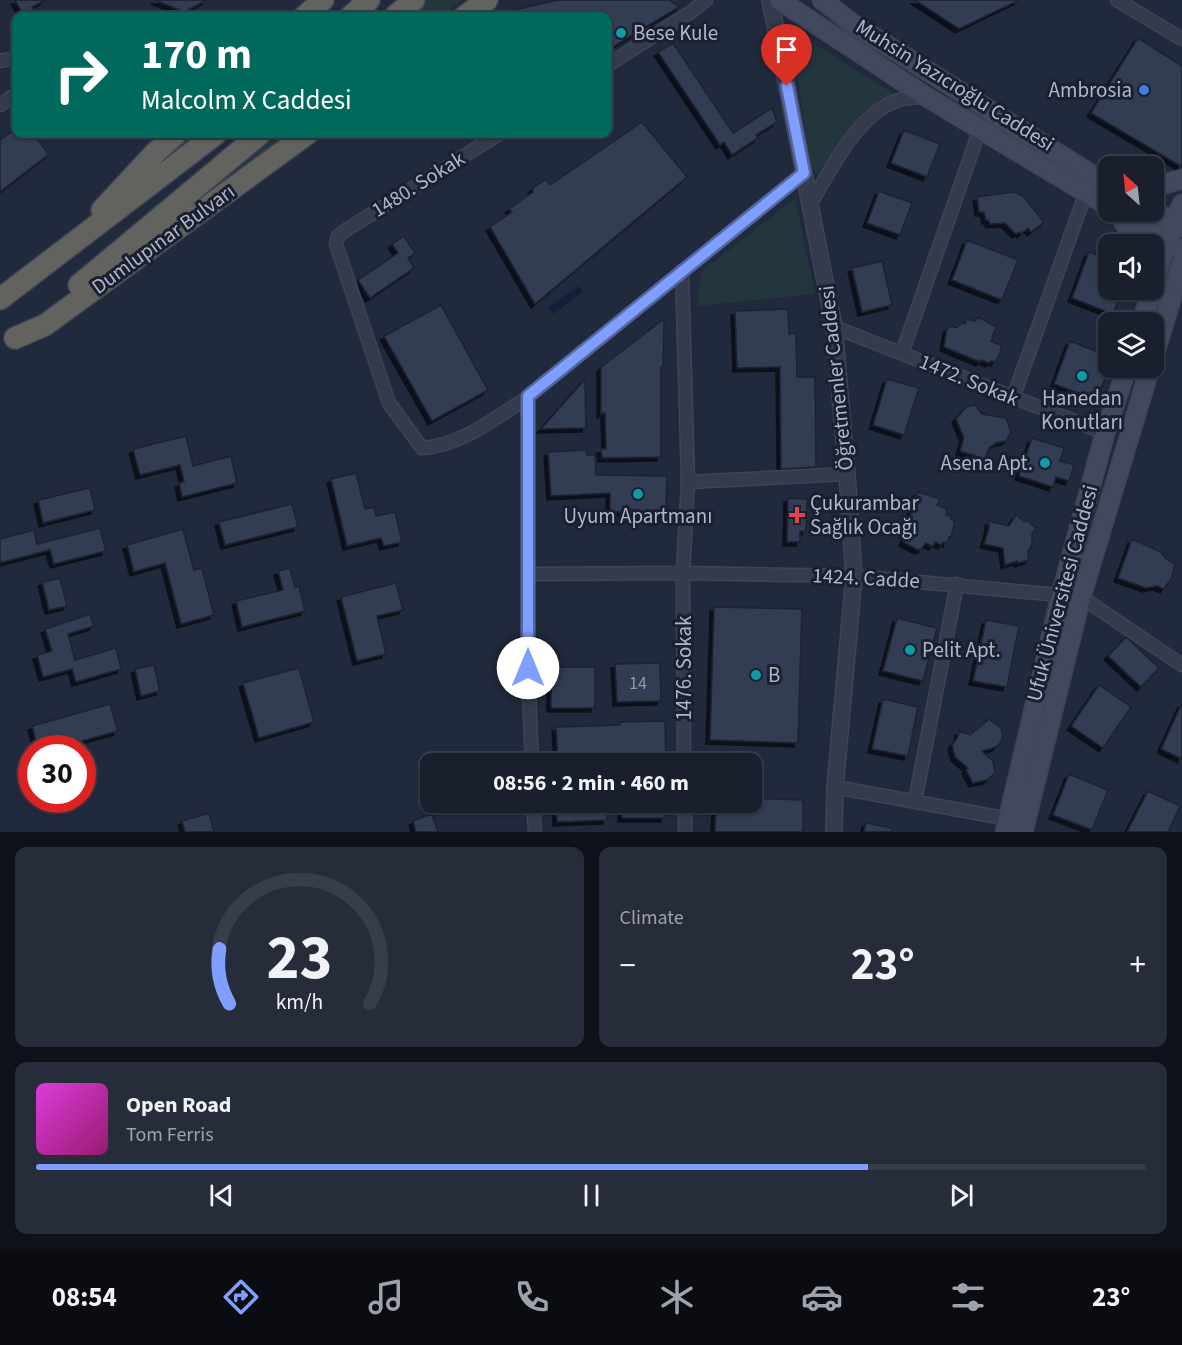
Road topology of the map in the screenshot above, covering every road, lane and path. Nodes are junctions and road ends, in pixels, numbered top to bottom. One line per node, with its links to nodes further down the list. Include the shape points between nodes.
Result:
1 (323, 0): 10 (highway)
2 (369, 0): 11 (highway)
3 (414, 0): 12 (highway)
4 (487, 0): 13 (highway)
5 (706, 0): 15 (street)
6 (770, 0): 23 (street, Öğretmenler Caddesi)
7 (779, 0): 16 (main road, Muhsin Yazıcıoğlu Caddesi)
8 (822, 0): 24 (main road, Muhsin Yazıcıoğlu Caddesi, via 853,24)
9 (1117, 0): 14 (street)
10 (310, 12)
11 (356, 12)
12 (400, 12)
13 (470, 12)
14 (1182, 39)
15 (612, 62)
16 (925, 96): 17 (main road, Muhsin Yazıcıoğlu Caddesi); 29 (street, via 900,100 873,114 844,148)
17 (980, 129): 27 (main road, Muhsin Yazıcıoğlu Caddesi); 45 (street)
18 (172, 138): 34 (highway, via 105,206)
19 (211, 138): 34 (highway)
20 (255, 138): 44 (highway, Dumlupınar Bulvarı)
21 (302, 138): 44 (highway, Dumlupınar Bulvarı, via 45,325)
22 (493, 138): 48 (street, 1480. Sokak, via 338,236 336,244 389,403 422,448 448,443 492,421)
23 (804, 173): 29 (street, Öğretmenler Caddesi); 38 (street)
24 (1098, 179)
25 (1182, 179): 26 (main road)
26 (1164, 184)
27 (1086, 192): 28 (main road, Muhsin Yazıcıoğlu Caddesi); 49 (street)
28 (1098, 200)
29 (811, 202): 43 (street, Öğretmenler Caddesi)
30 (1182, 204): 33 (main road)
31 (1164, 217): 33 (main road)
32 (1134, 222): 35 (main road)
33 (1178, 225): 35 (main road)
34 (83, 235): 40 (highway)
35 (1174, 246): 37 (main road)
36 (1182, 263): 41 (main road)
37 (1164, 264)
38 (682, 271): 48 (street); 52 (street, 1476. Sokak)
39 (1182, 292): 41 (main road)
40 (0, 299)
41 (1168, 308): 42 (main road)
42 (1164, 322)
43 (834, 327): 45 (street, 1472. Sokak); 51 (street, Öğretmenler Caddesi)
44 (7, 344)
45 (902, 353): 49 (street, 1472. Sokak)
46 (1124, 378): 50 (main road, Ufuk Üniversitesi Caddesi)
47 (1147, 378): 58 (main road, Ufuk Üniversitesi Caddesi)
48 (528, 396): 54 (street)
49 (1013, 399): 50 (street, 1472. Sokak)
50 (1105, 433): 57 (main road, Ufuk Üniversitesi Caddesi)
51 (847, 474): 52 (street); 55 (street, Öğretmenler Caddesi)
52 (688, 482): 53 (street, 1476. Sokak)
53 (683, 573): 54 (street, 1424. Cadde); 55 (street, 1424. Cadde); 61 (street, 1476. Sokak)
54 (528, 574): 60 (street)
55 (854, 576): 56 (street, 1424. Cadde); 62 (street, Öğretmenler Caddesi)
56 (957, 584): 57 (street, 1424. Cadde); 63 (street)
57 (1061, 595): 58 (street, 1424. Cadde); 66 (main road, Ufuk Üniversitesi Caddesi)
58 (1081, 597): 59 (street, 1424. Cadde); 66 (main road, Ufuk Üniversitesi Caddesi)
59 (1182, 665)
60 (532, 753)
61 (684, 753)
62 (835, 787): 63 (street); 69 (street, Öğretmenler Caddesi)
63 (915, 801): 66 (street)
64 (534, 813): 67 (street)
65 (685, 813): 68 (street)
66 (1019, 828)
67 (535, 832)
68 (685, 832)
69 (834, 832)

